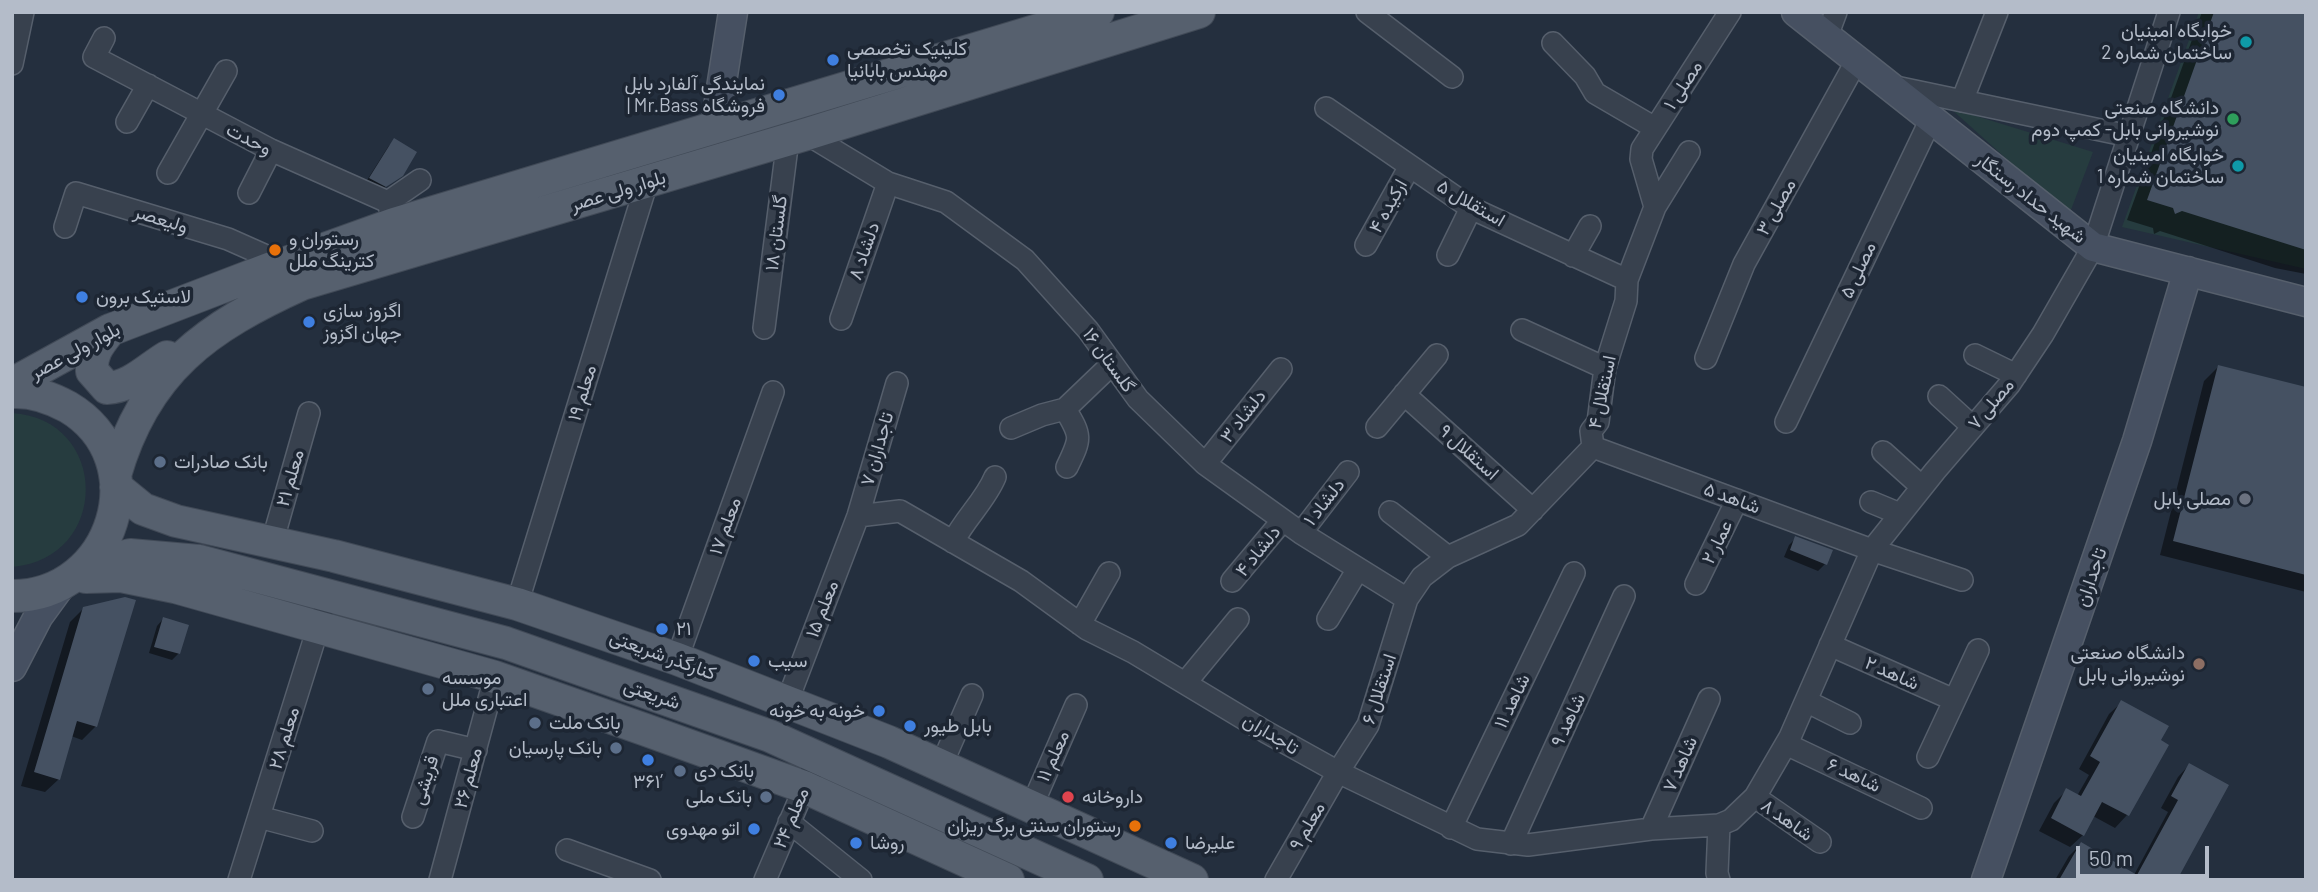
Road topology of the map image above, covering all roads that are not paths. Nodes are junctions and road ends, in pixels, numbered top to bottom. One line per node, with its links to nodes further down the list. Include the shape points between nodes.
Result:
1 (23, 12): 14 (street)
2 (733, 12): 24 (main road)
3 (1098, 12): 24 (main road, بلوار ولی عصر)
4 (1199, 12): 26 (main road, بلوار ولی عصر)
5 (1367, 12): 16 (street)
6 (1730, 12): 25 (street, مصلی ۱)
7 (1796, 12): 10 (main road, شهید حداد رستگار)
8 (1997, 12): 19 (street)
9 (2169, 12): 27 (street, مصلی ۷)
10 (1831, 24): 13 (main road, شهید حداد رستگار)
11 (104, 38): 17 (street, وحدت, via 94,57)
12 (1553, 43): 25 (street, via 1595,93)
13 (1857, 60): 18 (main road, شهید حداد رستگار); 56 (street, مصلی ۳, via 1744,264)
14 (12, 64)
15 (226, 71): 21 (street)
16 (1452, 77)
17 (148, 85): 21 (street, وحدت); 23 (street)
18 (1888, 85): 19 (street); 22 (main road, شهید حداد رستگار)
19 (1962, 100): 27 (street)
20 (1326, 108): 30 (street, استقلال ۵)
21 (201, 114): 28 (street, وحدت); 31 (street)
22 (1931, 119): 42 (main road, شهید حداد رستگار); 69 (street, مصلی ۵)
23 (127, 122)
24 (715, 126): 38 (main road, بلوار ولی عصر)
25 (1655, 128): 36 (street, مصلی ۱, via 1641,159)
26 (798, 136): 33 (main road, بلوار ولی عصر); 34 (street, گلستان ۱۶); 51 (street, گلستان ۱۸)
27 (2129, 136): 42 (street, مصلی ۷)
28 (271, 150): 35 (street); 38 (street, وحدت)
29 (1689, 152): 36 (street, استقلال ۴)
30 (1410, 166): 37 (street, استقلال ۵); 41 (street, ارکیده ۴)
31 (168, 173)
32 (419, 180): 38 (street)
33 (646, 182): 50 (main road, بلوار ولی عصر, via 302,284); 105 (street, معلم ۱۹)
34 (888, 183): 49 (street, دلشاد ۸); 57 (street, گلستان ۱۶, via 946,202 1025,260)
35 (249, 193)
36 (1655, 207): 47 (street, استقلال ۴)
37 (1471, 208): 43 (street); 44 (street, استقلال ۵)
38 (391, 213): 45 (main road, بلوار ولی عصر)
39 (1590, 226): 44 (street)
40 (65, 227): 45 (street, ولیعصر, via 76,193 228,239 264,255)
41 (1366, 246)
42 (2093, 247): 46 (main road, شهید حداد رستگار); 60 (street, مصلی ۷)
43 (1448, 256)
44 (1573, 256): 47 (street, استقلال ۵)
45 (269, 269): 52 (main road, بلوار ولی عصر)
46 (2188, 271): 48 (main road, شهید حداد رستگار); 153 (main road, تاجداران, via 2137,441)
47 (1627, 280): 58 (street, استقلال ۴, via 1626,301)
48 (2305, 300)
49 (841, 319)
50 (226, 323): 52 (main road, via 119,387 107,387 92,371 94,350); 79 (main road, بلوار ولی عصر, via 184,357 151,393 134,420)
51 (764, 328)
52 (110, 330): 62 (main road, بلوار ولی عصر)
53 (1522, 330): 58 (street)
54 (1437, 355): 65 (street)
55 (1975, 355): 60 (street)
56 (1706, 358)
57 (1112, 364): 67 (street); 75 (street, گلستان ۱۶, via 1138,399)
58 (1605, 368): 73 (street, استقلال ۴, via 1598,422 1591,431)
59 (1281, 369): 75 (street, دلشاد ۳)
60 (2016, 375): 71 (street, مصلی ۷)
61 (897, 383): 86 (street, تاجداران ۷)
62 (12, 384)
63 (12, 392): 79 (main road, via 54,399 79,414 108,452)
64 (773, 392): 112 (street, معلم ۱۷)
65 (1404, 394): 70 (street); 83 (street, استقلال ۹)
66 (1939, 396): 71 (street)
67 (1065, 409): 72 (street); 76 (street, via 1079,443)
68 (309, 413): 90 (street, معلم ۲۱)
69 (1786, 422)
70 (1377, 427)
71 (1973, 427): 80 (street, مصلی ۷)
72 (1010, 428)
73 (1593, 447): 81 (street, شاهد ۵); 83 (street, استقلال ۴)
74 (1883, 452): 80 (street)
75 (1205, 464): 87 (street, گلستان ۱۶)
76 (1067, 467)
77 (1348, 472): 88 (street, دلشاد ۱)
78 (995, 477): 89 (street)
79 (115, 481): 90 (main road, کنارگذر شریعتی, via 134,503 157,515); 93 (main road, via 123,502 139,521); 97 (main road, via 113,523 103,545)
80 (1922, 487): 85 (street, مصلی ۷)
81 (1737, 500): 91 (street, شاهد ۵); 100 (street, عمار ۲)
82 (1871, 502): 85 (street)
83 (1533, 510): 92 (street, استقلال ۴, via 1518,525)
84 (1390, 512): 92 (street)
85 (1900, 514): 91 (street, مصلی ۷)
86 (858, 516): 89 (street, تاجداران, via 900,511); 120 (street, معلم ۱۵)
87 (1283, 520): 88 (street, گلستان ۱۶); 99 (street, دلشاد ۴)
88 (1301, 533): 94 (street, گلستان ۱۶)
89 (953, 541): 108 (street, تاجداران, via 1021,580)
90 (271, 543): 105 (main road, کنارگذر شریعتی)
91 (1872, 550): 98 (street, شاهد ۵); 110 (street, مصلی ۷)
92 (1448, 557): 104 (street, استقلال ۴, via 1422,577)
93 (198, 561): 97 (main road, via 130,555); 102 (main road, شریعتی)
94 (1358, 569): 104 (street, گلستان ۱۶); 107 (street)
95 (1109, 573): 108 (street)
96 (1574, 573): 137 (street, شاهد ۱۱)
97 (70, 579): 101 (main road, via 48,591); 109 (main road, via 121,576); 113 (main road, via 38,617)
98 (1962, 580)
99 (1233, 582)
100 (1696, 584)
101 (12, 596)
102 (328, 596): 109 (street, معلم ۲۸); 125 (main road, شریعتی, via 506,643)
103 (1624, 596): 141 (street, شاهد ۹)
104 (1407, 599): 128 (street, استقلال ۶, via 1368,725)
105 (517, 604): 112 (main road, کنارگذر شریعتی)
106 (1238, 619): 115 (street)
107 (1328, 620)
108 (1080, 624): 115 (street, تاجداران)
109 (318, 628): 114 (main road); 133 (street, معلم ۲۸)
110 (1830, 645): 118 (street, مصلی ۷); 119 (street, شاهد ۲)
111 (1978, 650): 119 (street)
112 (677, 659): 120 (main road, کنارگذر شریعتی)
113 (12, 667)
114 (495, 677): 124 (street, معلم ۲۶); 129 (main road)
115 (1186, 682): 128 (street, تاجداران)
116 (972, 695): 127 (street)
117 (1709, 699): 138 (street, شاهد ۷)
118 (1806, 701): 122 (street); 123 (street, مصلی ۷)
119 (1954, 701): 126 (street)
120 (787, 702): 127 (main road, کنارگذر شریعتی)
121 (1076, 705): 131 (street, معلم ۱۱)
122 (1850, 723)
123 (1786, 744): 130 (street, مصلی ۷); 132 (street, شاهد ۶)
124 (476, 750): 134 (street, قریشی, via 438,741); 144 (street, معلم ۲۶)
125 (818, 757): 129 (street, معلم ۲۴); 149 (main road, شریعتی)
126 (1928, 757)
127 (941, 766): 131 (main road, کنارگذر شریعتی)
128 (1338, 772): 137 (street, تاجداران); 151 (street, معلم ۹)
129 (804, 788): 135 (street, معلم ۲۴); 148 (main road)
130 (1755, 797): 136 (street, مصلی ۷); 140 (street, شاهد ۸)
131 (1031, 807): 150 (main road, کنارگذر شریعتی)
132 (1921, 808)
133 (259, 817): 139 (street); 143 (street, معلم ۲۸)
134 (413, 817)
135 (789, 822): 146 (street, معلم ۲۴); 147 (street)
136 (1719, 825): 138 (street, تاجداران); 152 (street)
137 (1451, 828): 141 (street, تاجداران, via 1477,839)
138 (1651, 829): 141 (street, تاجداران)
139 (312, 831)
140 (1820, 842)
141 (1511, 844)
142 (567, 850): 145 (street)
143 (239, 880)
144 (440, 880)
145 (650, 880)
146 (765, 880)
147 (861, 880)
148 (1008, 880)
149 (1087, 880)
150 (1192, 880)
151 (1276, 880)
152 (1719, 880)
153 (1986, 880)

